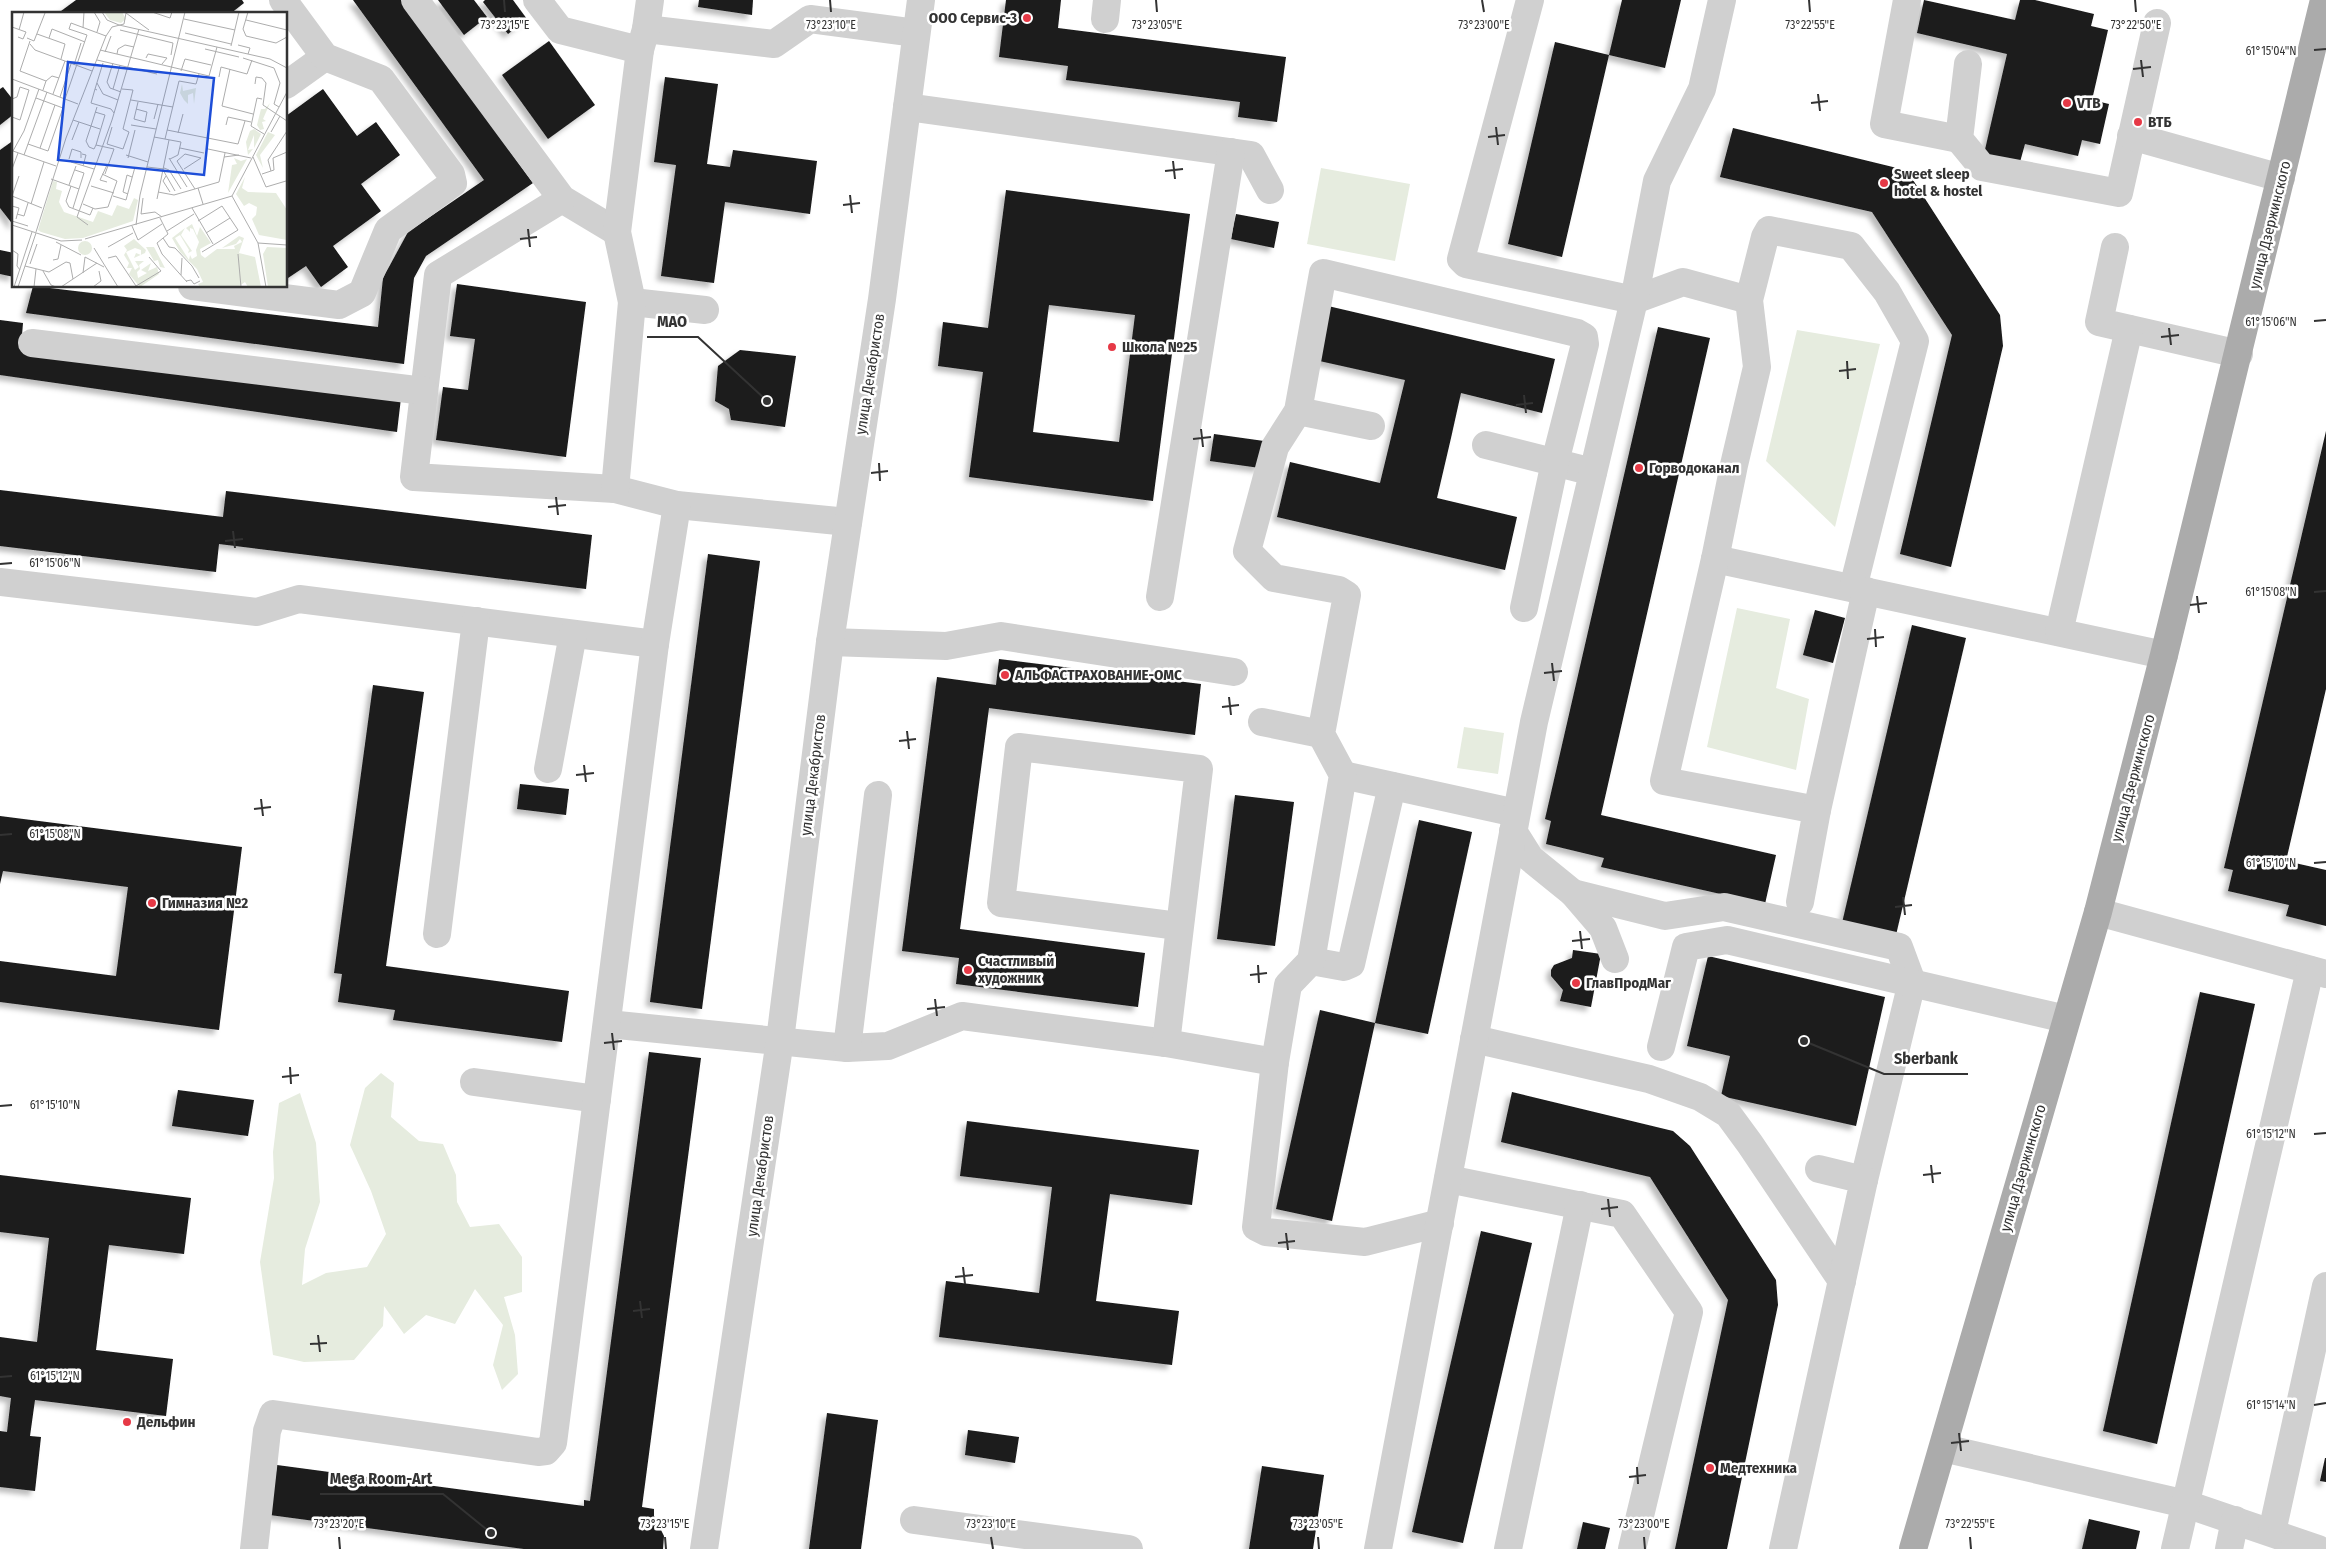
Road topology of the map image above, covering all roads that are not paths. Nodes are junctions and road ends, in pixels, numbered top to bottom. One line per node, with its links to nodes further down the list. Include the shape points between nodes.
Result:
1 (283, 0): 12 (street)
2 (415, 0): 21 (street)
3 (537, 0): 9 (street, via 560,30)
4 (921, 0): 11 (street, улица Декабристов)
5 (1722, 0): 25 (street, via 1702,89 1657,181)
6 (1907, 0): 17 (street, via 1884,124)
7 (2324, 0): 19 (main road, улица Дзержинского)
8 (1531, 1): 25 (street, via 1461,259 1466,264)
9 (645, 18): 11 (street, via 774,44 810,19); 22 (street)
10 (2157, 23): 16 (street)
11 (916, 33): 15 (street, улица Декабристов)
12 (325, 57): 14 (street); 24 (street, via 381,79 452,174 453,183 388,230 362,293 339,305)
13 (1968, 64): 17 (street)
14 (288, 84)
15 (907, 107): 18 (street); 40 (street, улица Декабристов)
16 (2131, 136): 17 (street, via 2119,193 1982,167); 19 (street)
17 (1959, 139)
18 (1231, 152): 20 (street, via 1251,155); 44 (street)
19 (2281, 178): 31 (main road, улица Дзержинского)
20 (1270, 190)
21 (562, 199): 22 (street); 32 (street, via 438,275)
22 (617, 232): 27 (street)
23 (2115, 247): 29 (street, via 2099,322)
24 (207, 288)
25 (1634, 300): 26 (street, via 1682,282); 37 (street)
26 (1749, 300): 41 (street, via 1758,367); 43 (street, via 1769,230 1851,246 1886,292 1915,341)
27 (632, 302): 28 (street); 38 (street)
28 (705, 310)
29 (2130, 328): 31 (street); 47 (street)
30 (32, 343): 32 (street)
31 (2238, 354): 51 (main road, улица Дзержинского)
32 (424, 391): 38 (street, via 414,477)
33 (1298, 411): 34 (street); 36 (street, via 1323,273 1584,337 1585,344); 54 (street, via 1275,446 1247,551 1274,578 1339,590 1347,595)
34 (1371, 426)
35 (1486, 445): 36 (street)
36 (1555, 462): 37 (street); 45 (street)
37 (1593, 472): 60 (street, via 1534,722)
38 (615, 489): 39 (street)
39 (678, 505): 40 (street); 50 (street)
40 (848, 522): 49 (street, улица Декабристов)
41 (1715, 559): 43 (street); 59 (street, via 1664,781)
42 (0, 582): 46 (street, via 257,612 299,599)
43 (1860, 590): 47 (street); 59 (street)
44 (1160, 597)
45 (1524, 608)
46 (476, 621): 48 (street); 65 (street)
47 (2059, 632): 51 (street)
48 (573, 634): 50 (street); 55 (street)
49 (830, 642): 52 (street, via 946,646 1001,636); 73 (street, улица Декабристов)
50 (655, 644): 71 (street)
51 (2164, 655): 63 (main road, улица Дзержинского)
52 (1234, 672)
53 (1262, 722): 54 (street)
54 (1321, 734): 56 (street)
55 (548, 769)
56 (1343, 775): 57 (street); 67 (street)
57 (1392, 786): 60 (street); 67 (street, via 1351,964 1344,967)
58 (878, 794): 76 (street)
59 (1817, 810): 62 (street)
60 (1515, 822): 61 (street, via 1530,858); 72 (street)
61 (1573, 893): 66 (street, via 1603,928); 69 (street, via 1665,916 1724,906 1899,947)
62 (1800, 902)
63 (2098, 912): 68 (street); 70 (main road, улица Дзержинского)
64 (1178, 926): 64 (street, via 1199,769 1020,746 1001,903); 74 (street)
65 (437, 934)
66 (1615, 959)
67 (1311, 961): 77 (street, via 1288,985)
68 (2318, 972): 88 (street)
69 (1912, 982): 70 (street); 75 (street, via 1727,940 1686,947); 82 (street)
70 (2066, 1019): 87 (main road, улица Дзержинского)
71 (608, 1024): 73 (street); 79 (street)
72 (1474, 1039): 81 (street); 85 (street, via 1649,1079 1700,1097 1728,1114)
73 (780, 1040): 76 (street); 93 (street, улица Декабристов)
74 (1166, 1043): 76 (street, via 962,1016 888,1046); 77 (street)
75 (1661, 1047)
76 (847, 1048)
77 (1275, 1062): 84 (street, via 1256,1227 1266,1232 1365,1242)
78 (474, 1082): 79 (street)
79 (597, 1099): 92 (street, via 553,1442 546,1451 538,1452 273,1414 267,1431)
80 (1819, 1169): 82 (street)
81 (1448, 1179): 83 (street); 84 (street)
82 (1864, 1180): 85 (street)
83 (1580, 1205): 96 (street); 97 (street, via 1622,1214 1689,1312)
84 (1440, 1223): 95 (street)
85 (1842, 1281): 98 (street)
86 (2326, 1286): 91 (street)
87 (1943, 1448): 88 (street); 99 (main road, улица Дзержинского)
88 (2186, 1504): 90 (street); 100 (street)
89 (914, 1520): 94 (street)
90 (2236, 1520): 91 (street); 101 (street)
91 (2272, 1532): 102 (street)
92 (254, 1549)
93 (704, 1549)
94 (1129, 1549)
95 (1378, 1549)
96 (1508, 1549)
97 (1632, 1549)
98 (1784, 1549)
99 (1913, 1549)
100 (2175, 1549)
101 (2228, 1549)
102 (2318, 1549)

